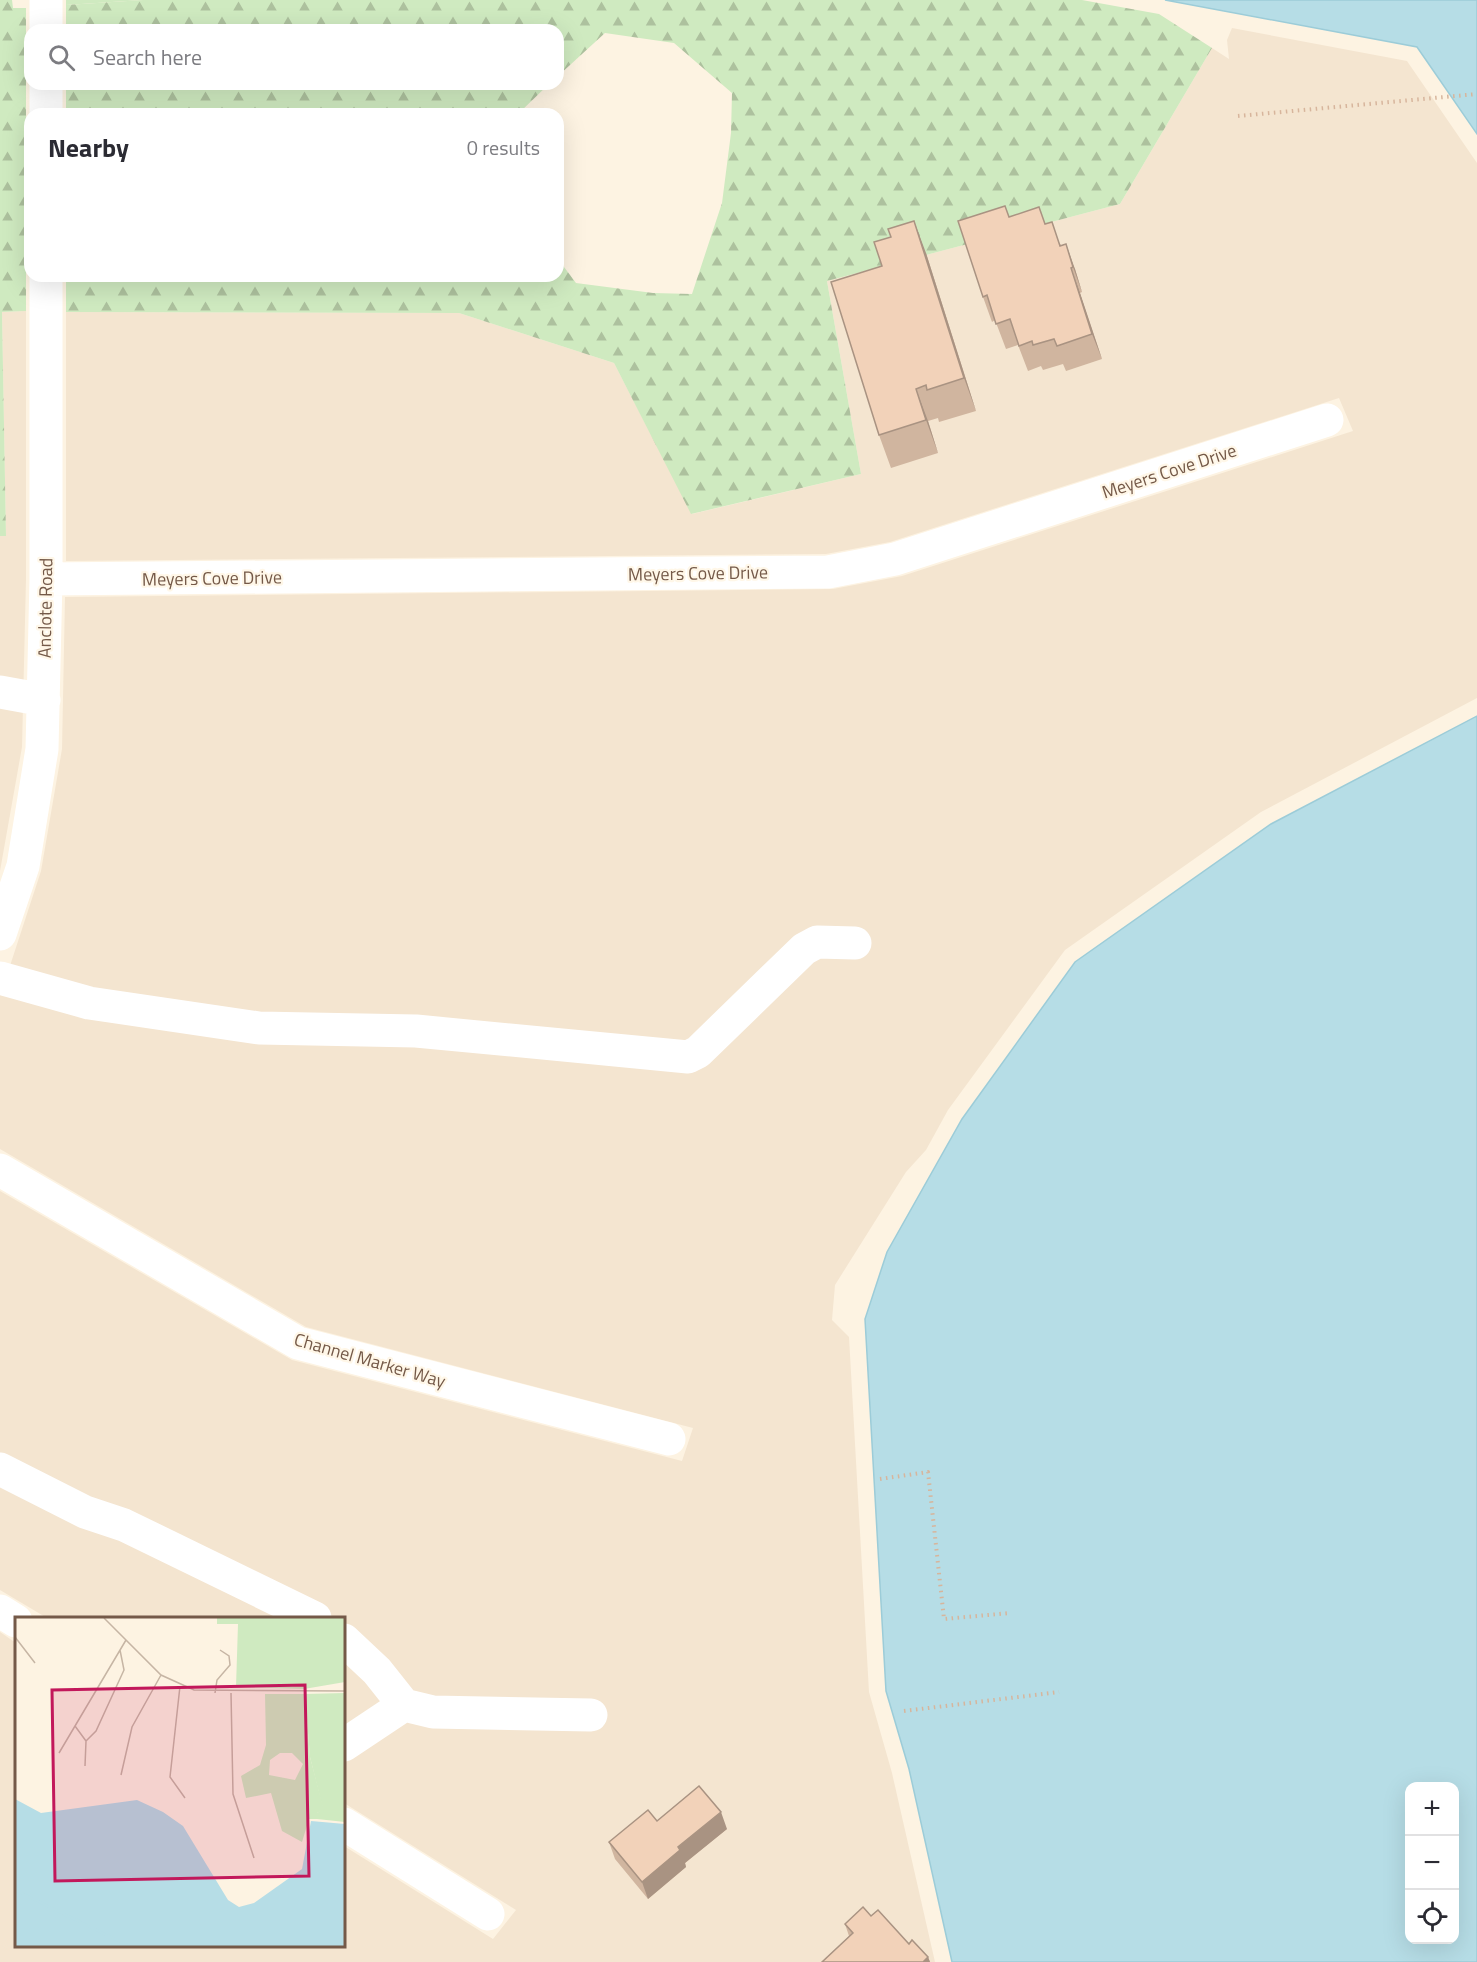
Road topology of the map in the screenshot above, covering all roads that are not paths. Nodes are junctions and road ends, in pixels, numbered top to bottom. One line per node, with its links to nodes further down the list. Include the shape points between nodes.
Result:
1 (46, 0): 2 (street)
2 (46, 24)
3 (46, 90): 4 (street)
4 (46, 108)
5 (46, 282): 7 (street, Anclote Road)
6 (1328, 420): 7 (street, Meyers Cove Drive, via 896,559 828,572)
7 (46, 579): 9 (street, Anclote Road)
8 (0, 692): 9 (street)
9 (44, 700): 10 (street, Anclote Road, via 42,749 22,866)
10 (0, 934)
11 (855, 943): 12 (street, via 817,942 804,950 698,1052 688,1057 416,1031 259,1028 89,1003)
12 (0, 978)
13 (0, 1170): 14 (street, Channel Marker Way, via 298,1343)
14 (669, 1439)
15 (0, 1469): 17 (street)
16 (0, 1611): 18 (street)
17 (313, 1617)
18 (15, 1620)
19 (345, 1641): 20 (street, via 377,1671)
20 (404, 1705): 21 (street, via 433,1712); 22 (street)
21 (591, 1715)
22 (345, 1744)
23 (345, 1825): 24 (street)
24 (488, 1914)

